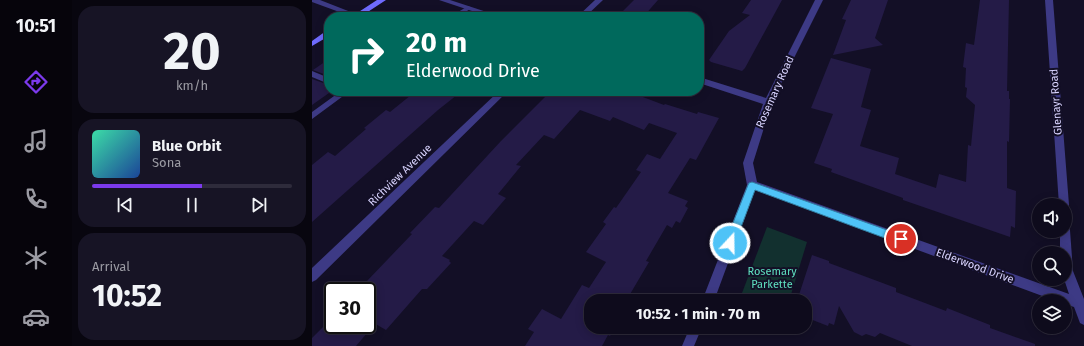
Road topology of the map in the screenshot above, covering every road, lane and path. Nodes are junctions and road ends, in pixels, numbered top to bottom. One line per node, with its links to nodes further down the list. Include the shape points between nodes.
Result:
1 (313, 0): 8 (street)
2 (382, 0): 9 (main road)
3 (444, 0): 7 (street)
4 (599, 0): 12 (street)
5 (819, 0): 20 (street, Rosemary Road)
6 (1048, 0): 23 (street, Glenayr Road)
7 (468, 8): 10 (lane); 11 (street)
8 (343, 12)
9 (364, 12)
10 (461, 12)
11 (481, 12)
12 (586, 12)
13 (324, 37): 14 (main road)
14 (312, 44)
15 (312, 74): 16 (lane)
16 (324, 79)
17 (704, 82): 20 (street)
18 (339, 96): 21 (lane)
19 (499, 96): 25 (street, Richview Avenue)
20 (768, 102): 22 (street, Rosemary Road, via 748,163)
21 (312, 116)
22 (752, 185): 26 (street); 27 (street, Elderwood Drive)
23 (1063, 198)
24 (1065, 238): 27 (street, via 1067,270)
25 (312, 276)
26 (711, 294)
27 (1082, 304): 28 (street)
28 (1084, 319)
29 (693, 334): 30 (street)
30 (688, 346)

